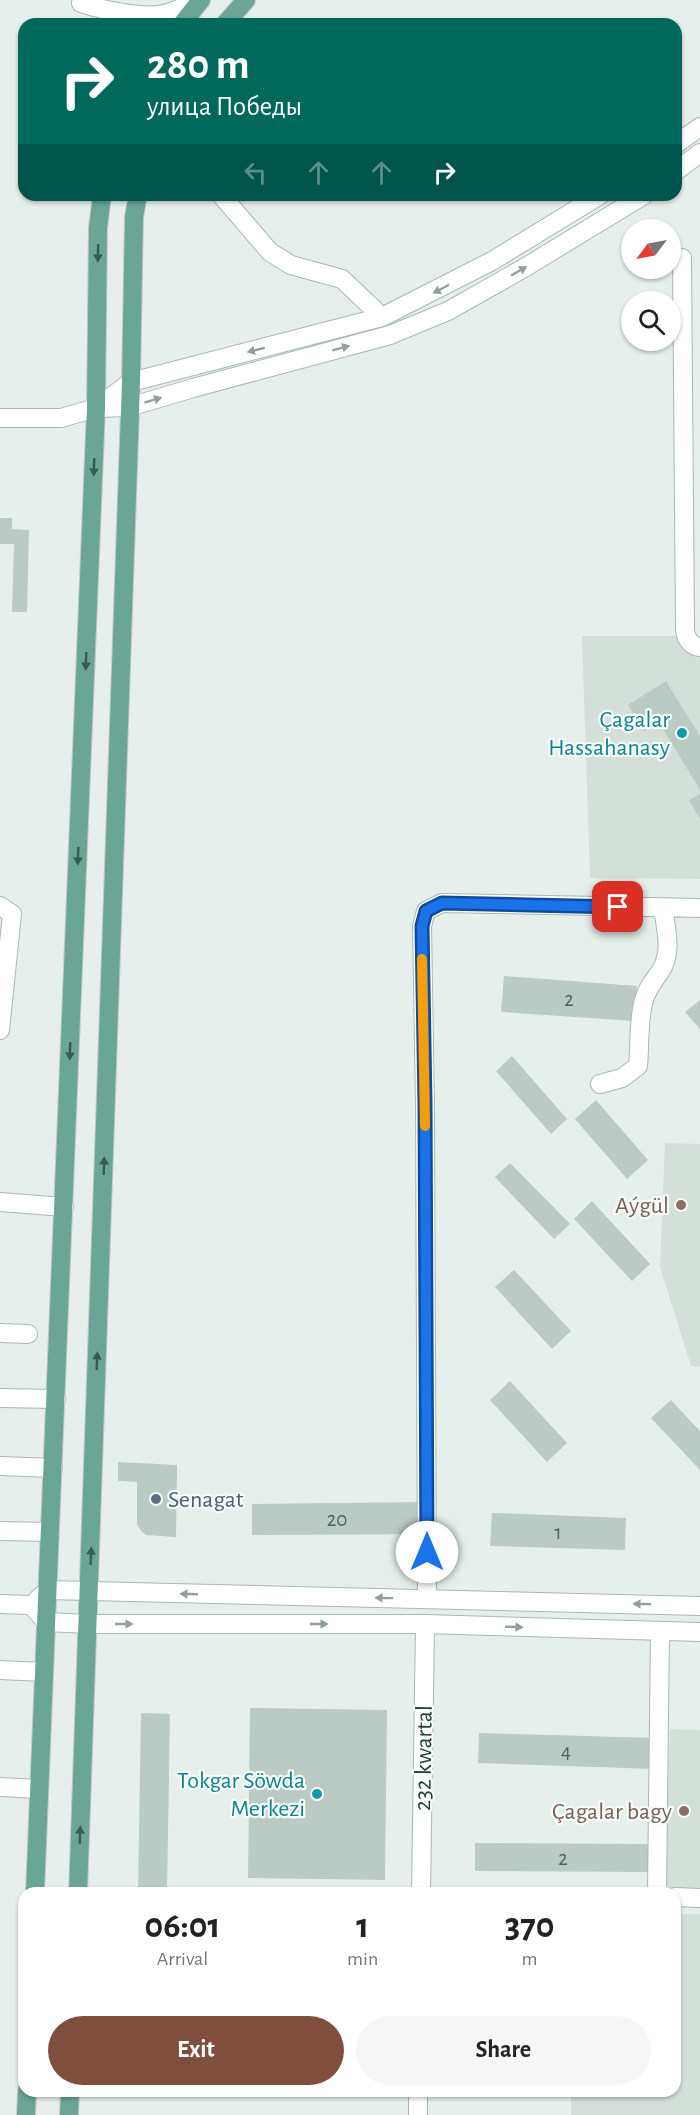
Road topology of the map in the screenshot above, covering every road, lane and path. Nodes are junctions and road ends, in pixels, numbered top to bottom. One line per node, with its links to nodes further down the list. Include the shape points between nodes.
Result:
1 (200, 0): 3 (street, via 166,14 124,13); 5 (main road)
2 (246, 0): 6 (main road)
3 (88, 3): 4 (street)
4 (97, 18)
5 (186, 18)
6 (230, 18)
7 (700, 127): 8 (street)
8 (682, 140)
9 (700, 153): 10 (street)
10 (682, 166)
11 (101, 201): 20 (main road, one-way to 20)
12 (137, 201): 18 (main road)
13 (226, 201): 17 (street, via 270,252 291,265 342,279)
14 (590, 201): 17 (street, one-way to 17, via 492,261)
15 (634, 201): 19 (street, one-way to 15, via 390,335 448,311)
16 (682, 258): 22 (street, via 685,630 689,641)
17 (382, 317): 18 (street, one-way to 18)
18 (131, 382): 19 (main road); 20 (street)
19 (129, 407): 20 (street); 39 (main road, one-way to 19)
20 (96, 408): 21 (street, via 61,418); 29 (main road, one-way to 29)
21 (0, 418)
22 (700, 647)
23 (0, 906): 26 (street, via 12,914)
24 (663, 908): 25 (street); 27 (street, via 669,942 667,957 643,1001 638,1066 622,1078); 40 (street, via 442,903 426,911 422,926)
25 (700, 908)
26 (0, 1030)
27 (600, 1084)
28 (0, 1202): 29 (street)
29 (64, 1207): 33 (main road)
30 (0, 1333): 31 (street)
31 (28, 1334)
32 (0, 1398): 33 (street)
33 (56, 1399): 35 (main road)
34 (0, 1466): 35 (street)
35 (53, 1468): 37 (main road)
36 (0, 1531): 37 (street)
37 (50, 1532): 38 (main road)
38 (48, 1590): 39 (street); 42 (street); 44 (main road)
39 (89, 1591): 40 (street, one-way to 39); 45 (main road)
40 (427, 1599): 43 (street, one-way to 40)
41 (0, 1604): 42 (street)
42 (31, 1605): 44 (street)
43 (700, 1606)
44 (46, 1622): 45 (street); 50 (main road)
45 (88, 1624): 46 (street, one-way to 46); 54 (main road, one-way to 45)
46 (425, 1624): 47 (street, one-way to 47); 55 (street, 232 kwartal)
47 (660, 1631): 48 (street); 56 (street)
48 (700, 1632)
49 (0, 1670): 50 (street)
50 (44, 1672): 52 (main road)
51 (0, 1787): 52 (street)
52 (39, 1789): 53 (main road)
53 (35, 1887)
54 (78, 1887)
55 (421, 1887)
56 (657, 1887)
57 (681, 1897): 58 (street)
58 (700, 1898)
59 (27, 2097): 62 (main road)
60 (70, 2097): 63 (main road)
61 (418, 2097): 64 (street)
62 (26, 2115)
63 (69, 2115)
64 (418, 2115)

